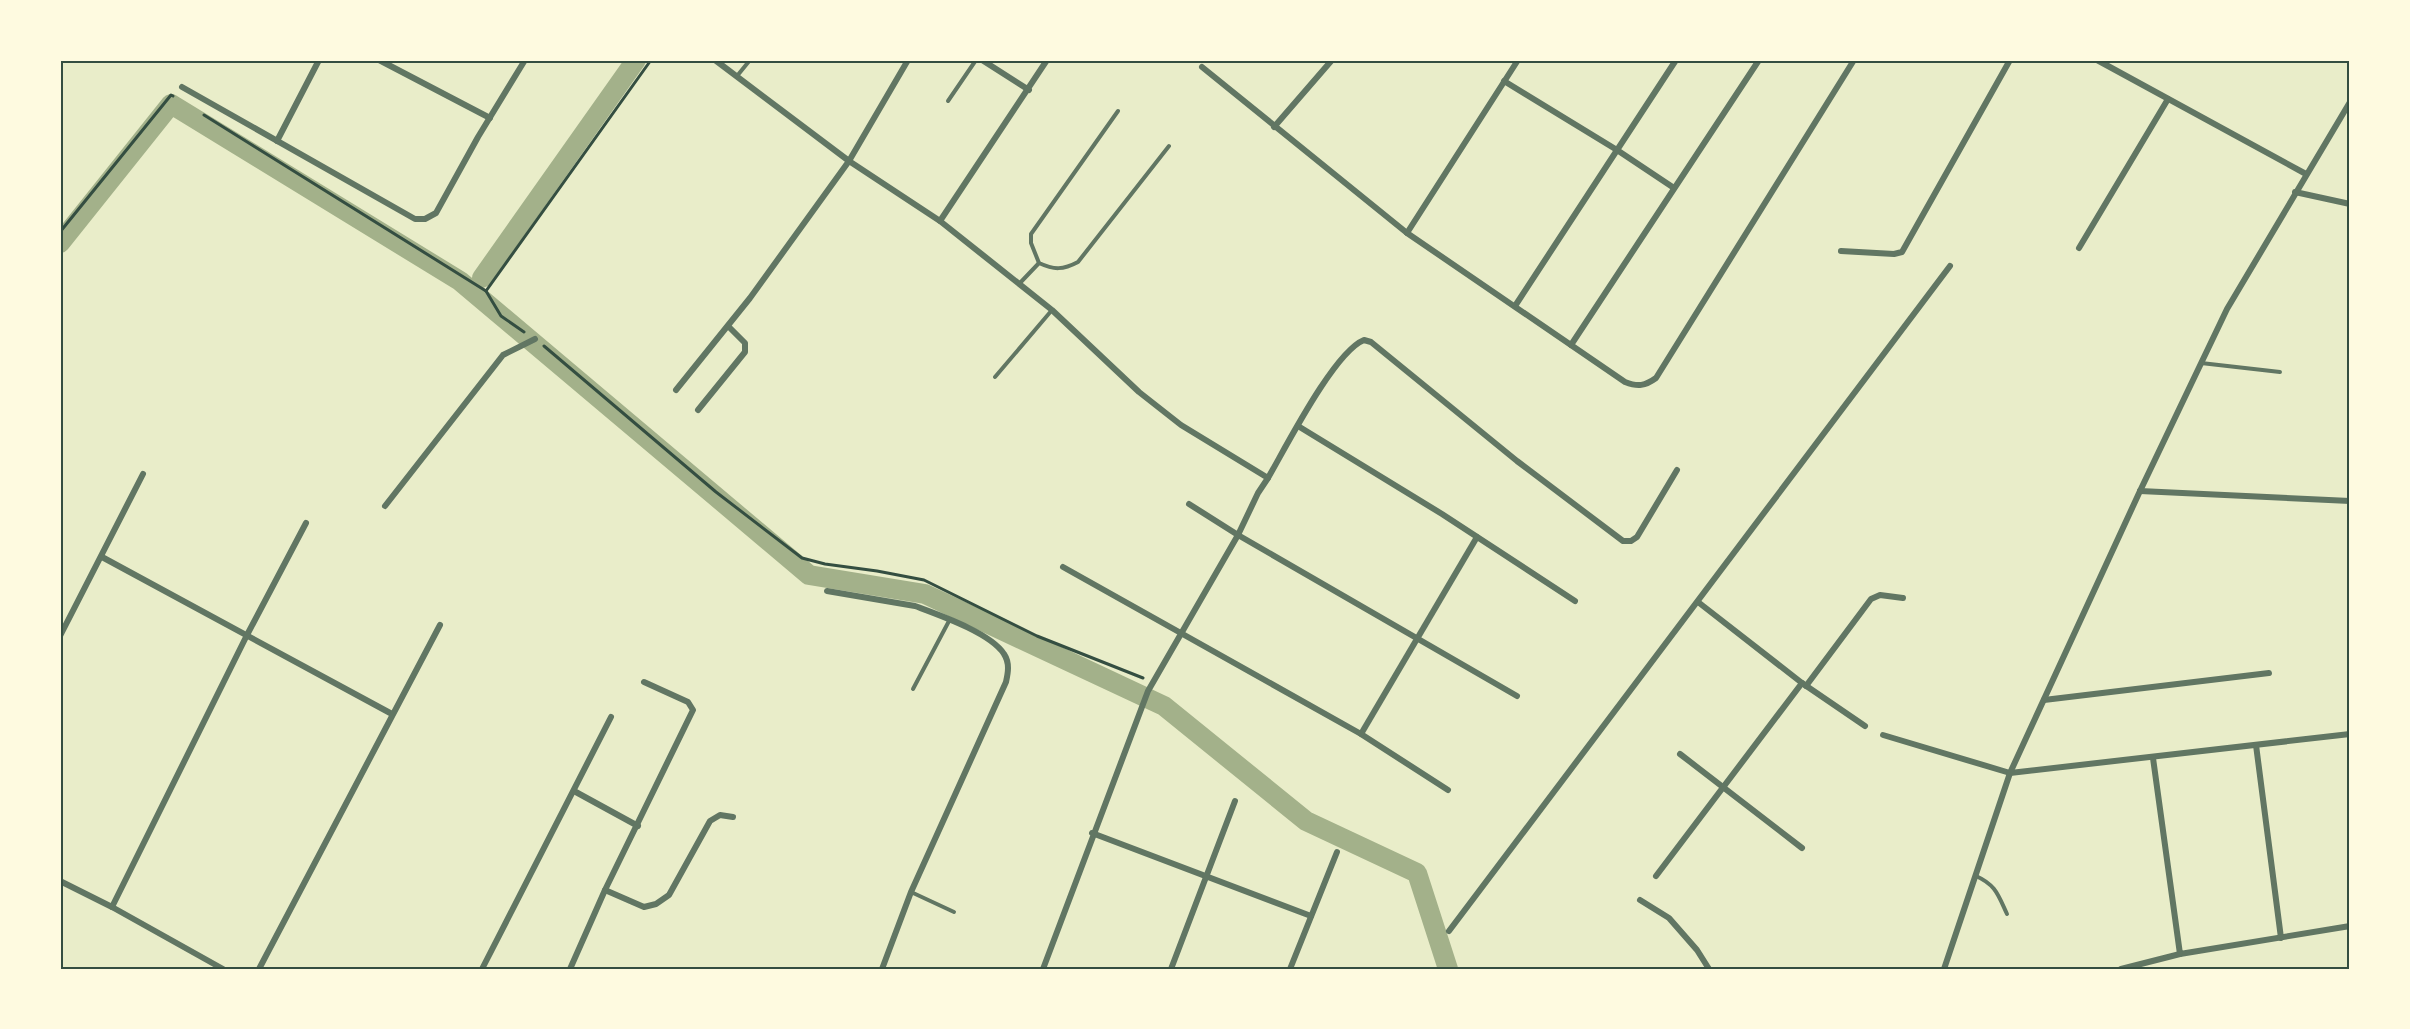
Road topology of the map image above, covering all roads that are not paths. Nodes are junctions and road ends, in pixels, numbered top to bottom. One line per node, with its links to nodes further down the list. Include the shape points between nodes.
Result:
1 (319, 60): 28 (street)
2 (379, 60): 26 (street)
3 (525, 60): 26 (street)
4 (715, 60): 18 (street)
5 (750, 60): 18 (lane)
6 (908, 60): 31 (street)
7 (976, 60): 23 (lane)
8 (982, 60): 21 (street)
9 (1047, 60): 21 (street)
10 (1332, 60): 27 (street)
11 (1518, 60): 19 (street)
12 (1676, 60): 30 (street)
13 (1759, 60): 33 (street)
14 (1854, 60): 47 (street, via 1656,378 1635,386)
15 (2010, 60): 39 (street, via 1902,252)
16 (2097, 60): 22 (street)
17 (1202, 67): 27 (street)
18 (737, 76): 31 (street)
19 (1504, 81): 30 (street); 37 (street)
20 (182, 87): 28 (street)
21 (1029, 90): 36 (street)
22 (2168, 99): 32 (street); 38 (street)
23 (948, 101)
24 (2350, 102): 32 (street)
25 (1118, 111): 40 (lane, via 1031,234)
26 (490, 117): 28 (street, via 436,213 425,219 415,219)
27 (1274, 126): 37 (street)
28 (277, 141)
29 (1169, 146): 40 (lane, via 1078,262 1061,270)
30 (1617, 150): 33 (street); 43 (street)
31 (849, 161): 36 (street); 45 (street)
32 (2306, 174): 34 (street)
33 (1674, 188): 47 (street)
34 (2295, 192): 35 (street); 48 (street)
35 (2350, 204)
36 (940, 221): 42 (street)
37 (1407, 232): 43 (street)
38 (2079, 248)
39 (1841, 250)
40 (1039, 263): 42 (lane)
41 (1950, 266): 69 (street)
42 (1019, 284): 44 (street)
43 (1515, 306): 47 (street)
44 (1052, 310): 50 (lane); 56 (street, via 1181,425)
45 (728, 326): 51 (street); 52 (street, via 745,343 745,352)
46 (535, 339): 60 (street, via 503,355)
47 (1571, 345)
48 (2200, 363): 49 (lane); 57 (street)
49 (2280, 372)
50 (996, 377)
51 (676, 390)
52 (698, 410)
53 (1298, 426): 54 (street, via 1317,392 1351,348 1367,340 1623,541 1637,537); 56 (street); 63 (street)
54 (1677, 470)
55 (143, 474): 64 (street)
56 (1268, 478): 62 (street)
57 (2140, 491): 58 (street); 81 (street)
58 (2350, 501)
59 (1189, 504): 62 (street)
60 (385, 506)
61 (306, 523): 73 (street)
62 (1238, 535): 72 (street); 75 (street)
63 (1477, 537): 68 (street); 75 (street)
64 (102, 558): 73 (street); 74 (street)
65 (1063, 567): 72 (street)
66 (827, 591): 70 (street, via 915,606)
67 (1903, 598): 78 (street, via 1880,595 1871,599)
68 (1575, 601)
69 (1698, 602): 78 (street); 113 (street)
70 (949, 621): 79 (lane); 106 (street, via 986,638 1004,653 1008,672)
71 (440, 625): 82 (street)
72 (1180, 634): 85 (street); 98 (street, via 1148,691)
73 (248, 635): 82 (street); 108 (street)
74 (60, 636)
75 (1419, 639): 80 (street); 85 (street)
76 (2269, 673): 81 (street)
77 (644, 682): 97 (street, via 688,702 693,710)
78 (1804, 685): 84 (street); 92 (street)
79 (913, 689)
80 (1517, 696)
81 (2044, 700): 91 (street)
82 (392, 714): 117 (street)
83 (611, 717): 93 (street)
84 (1865, 726)
85 (1361, 734): 94 (street)
86 (2350, 734): 88 (street)
87 (1883, 735): 91 (street)
88 (2256, 745): 90 (street); 114 (street)
89 (1680, 754): 92 (street)
90 (2153, 758): 91 (street); 115 (street)
91 (2010, 773): 101 (street)
92 (1724, 786): 99 (street); 102 (street)
93 (574, 790): 97 (street); 118 (street)
94 (1448, 790)
95 (1235, 801): 103 (street)
96 (733, 817): 105 (street, via 720,815 710,821 669,895 656,904 644,907)
97 (638, 826): 105 (street)
98 (1092, 833): 103 (street); 121 (street)
99 (1802, 848)
100 (1337, 852): 111 (street)
101 (1975, 875): 110 (lane, via 1989,882); 125 (street)
102 (1656, 876)
103 (1206, 877): 111 (street); 122 (street)
104 (60, 881): 108 (street)
105 (605, 890): 119 (street)
106 (911, 892): 109 (lane); 120 (street)
107 (1640, 900): 124 (street, via 1669,918)
108 (112, 907): 116 (street)
109 (954, 912)
110 (2007, 914)
111 (1311, 916): 123 (street)
112 (2350, 926): 114 (street)
113 (1449, 931)
114 (2281, 938): 115 (street)
115 (2180, 954): 126 (street)
116 (223, 969)
117 (259, 969)
118 (482, 969)
119 (570, 969)
120 (882, 969)
121 (1043, 969)
122 (1171, 969)
123 (1290, 969)
124 (1709, 969)
125 (1944, 969)
126 (2121, 969)

